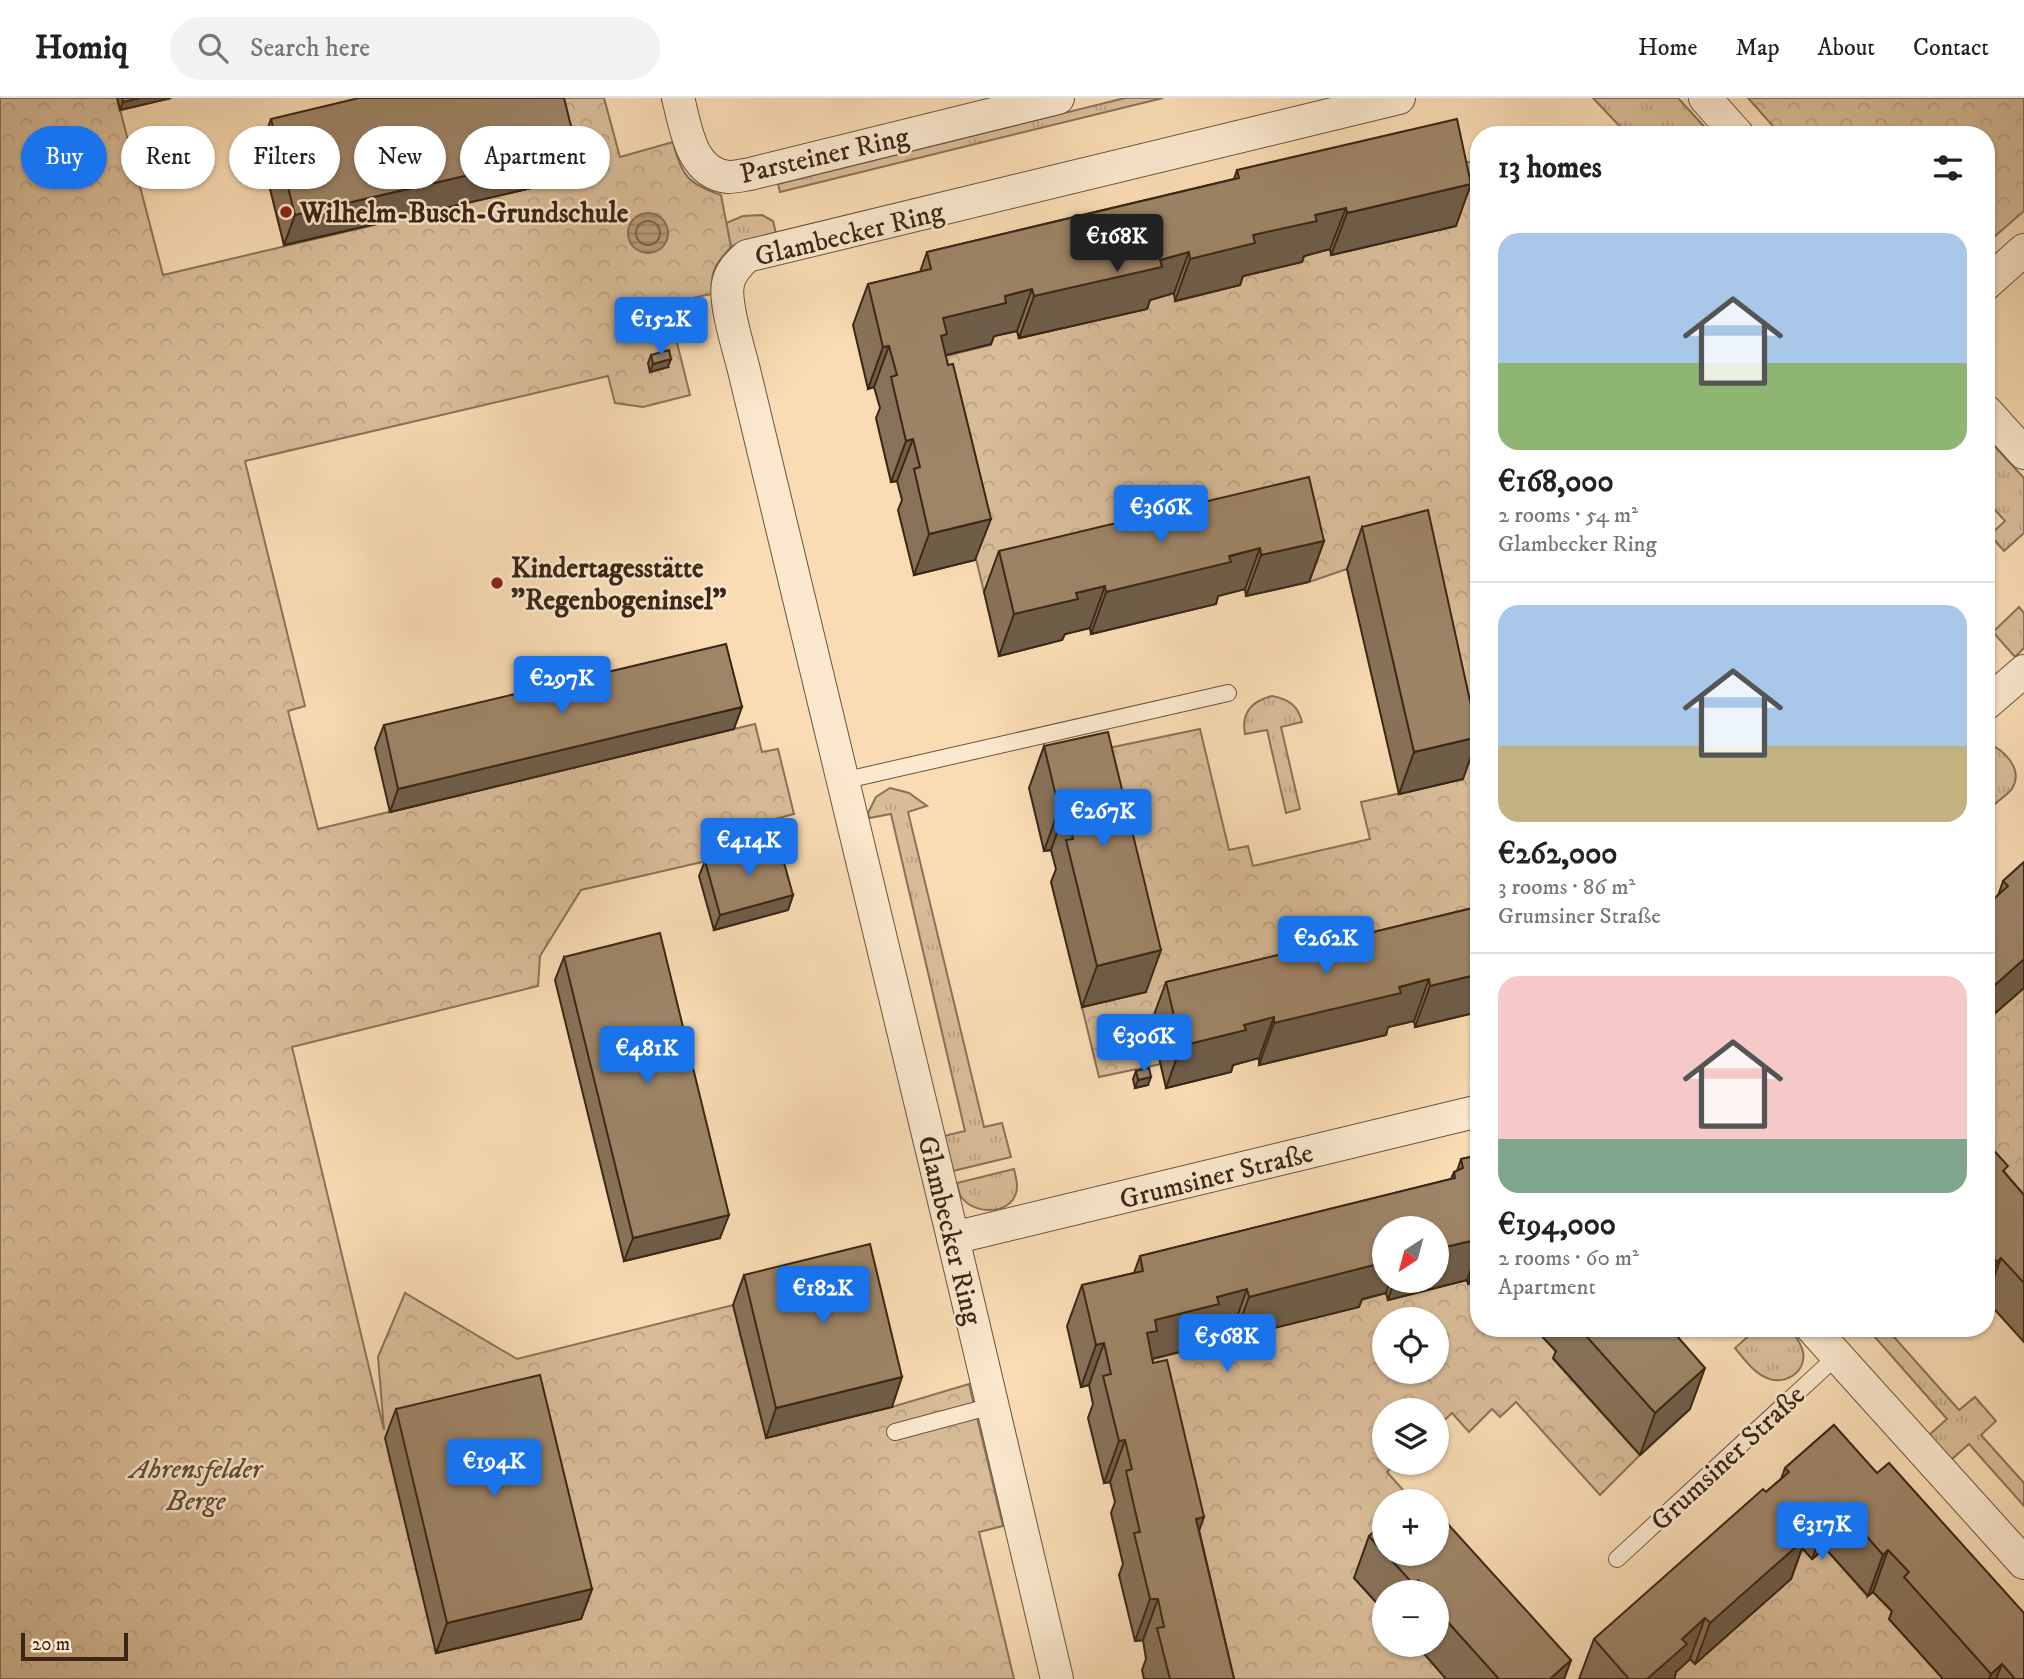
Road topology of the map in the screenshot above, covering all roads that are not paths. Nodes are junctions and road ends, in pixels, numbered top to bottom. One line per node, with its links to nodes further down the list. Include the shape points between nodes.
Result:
1 (678, 98): 2 (street, Parsteiner Ring, via 695,155 706,169 728,177)
2 (1058, 98)
3 (1399, 98): 13 (street, Glambecker Ring, via 747,256 736,266 727,285 734,331)
4 (1705, 98): 5 (street)
5 (1730, 126)
6 (2024, 250): 7 (street)
7 (1995, 276)
8 (1995, 421): 9 (street)
9 (2024, 453)
10 (2024, 671): 12 (street)
11 (1228, 693): 13 (lane)
12 (1995, 696)
13 (842, 781): 15 (street, Glambecker Ring, via 934,1202)
14 (1470, 1113): 15 (street, Grumsiner Straße)
15 (953, 1238): 18 (street, Glambecker Ring)
16 (1820, 1337): 17 (street)
17 (1837, 1356): 20 (lane, Grumsiner Straße); 21 (street)
18 (992, 1406): 19 (lane); 22 (street, Glambecker Ring)
19 (895, 1432)
20 (1617, 1559)
21 (2024, 1563)
22 (1057, 1679)

